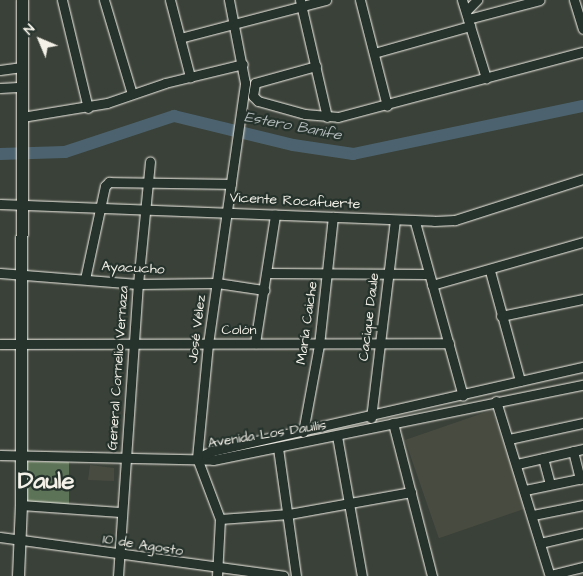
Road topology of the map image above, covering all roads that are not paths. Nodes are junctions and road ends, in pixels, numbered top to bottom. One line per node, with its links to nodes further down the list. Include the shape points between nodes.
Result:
1 (22, 0): 21 (main road)
2 (62, 0): 29 (street)
3 (104, 0): 27 (street)
4 (170, 0): 16 (street)
5 (229, 0): 14 (street, José Vélez)
6 (326, 0): 12 (street)
7 (360, 0): 18 (street)
8 (462, 0): 13 (street)
9 (477, 0): 13 (street)
10 (540, 0): 13 (street)
11 (574, 0): 15 (street)
12 (301, 3): 14 (street); 20 (street)
13 (468, 19): 18 (street); 24 (street)
14 (234, 21): 16 (street); 19 (street, José Vélez)
15 (583, 29)
16 (180, 38): 23 (street)
17 (583, 52): 24 (street)
18 (374, 53): 28 (street)
19 (243, 64): 23 (street); 35 (street, José Vélez, via 244,83)
20 (316, 66): 30 (street); 30 (street, via 254,83 253,96 258,101)
21 (22, 67): 22 (street); 26 (main road)
22 (0, 70)
23 (190, 77): 27 (street)
24 (486, 78): 28 (street)
25 (0, 88): 26 (street)
26 (22, 88): 31 (main road)
27 (132, 94): 29 (street)
28 (387, 106): 30 (street)
29 (88, 108): 31 (street)
30 (326, 117)
31 (22, 119): 37 (main road)
32 (150, 162): 34 (street, General Cornelio Vernaza)
33 (582, 183): 44 (street, Vicente Rocafuerte, via 455,220)
34 (150, 184): 35 (street); 38 (street, via 113,182 105,186); 39 (street, General Cornelio Vernaza)
35 (231, 184): 40 (street, José Vélez)
36 (0, 204): 37 (street, Vicente Rocafuerte)
37 (21, 204): 38 (street, Vicente Rocafuerte); 47 (main road)
38 (101, 208): 39 (street, Vicente Rocafuerte); 53 (street)
39 (146, 210): 40 (street, Vicente Rocafuerte); 55 (street, General Cornelio Vernaza)
40 (228, 212): 41 (street, Vicente Rocafuerte); 54 (street, José Vélez)
41 (275, 215): 42 (street, Vicente Rocafuerte); 49 (street)
42 (333, 217): 43 (street, Vicente Rocafuerte); 50 (street, María Caiche)
43 (394, 220): 44 (street, Vicente Rocafuerte); 51 (street, Cacique Daule)
44 (415, 222): 52 (street)
45 (583, 242): 46 (street)
46 (490, 271): 56 (street); 59 (street)
47 (20, 272): 48 (street, Ayacucho); 53 (street, Ayacucho); 63 (main road)
48 (0, 273)
49 (267, 273): 50 (street); 57 (street)
50 (328, 274): 51 (street); 66 (street, María Caiche)
51 (389, 274): 52 (street); 67 (street, Cacique Daule)
52 (428, 274): 56 (street)
53 (85, 279): 55 (street, Ayacucho)
54 (217, 283): 55 (street, Ayacucho); 57 (street, Ayacucho); 65 (street, José Vélez)
55 (138, 284): 64 (street, General Cornelio Vernaza)
56 (432, 285): 61 (street)
57 (264, 290): 60 (street)
58 (583, 299): 59 (street)
59 (501, 316): 69 (street)
60 (256, 343): 65 (street, Colón); 66 (street, Colón)
61 (449, 343): 67 (street, Colón); 72 (street)
62 (0, 344): 63 (street, Colón)
63 (20, 344): 64 (street, Colón); 85 (main road)
64 (133, 344): 65 (street, Colón); 86 (street, General Cornelio Vernaza)
65 (208, 344): 87 (street, José Vélez)
66 (319, 344): 67 (street, Colón); 78 (street, María Caiche)
67 (379, 344): 75 (street, Cacique Daule)
68 (582, 368): 69 (street, Avenida Los Dauilis)
69 (520, 381): 72 (street, Avenida Los Dauilis)
70 (583, 381): 73 (street)
71 (583, 385): 73 (street, Avenida Los Dauilis)
72 (463, 396): 75 (street, Avenida Los Dauilis)
73 (515, 398): 74 (street, Avenida Los Dauilis)
74 (496, 401): 76 (street, Avenida Los Dauilis); 80 (street)
75 (371, 418): 78 (street, Avenida Los Dauilis)
76 (393, 423): 79 (street, Avenida Los Dauilis); 93 (street)
77 (583, 423): 80 (street)
78 (303, 432): 87 (street, Avenida Los Dauilis, via 212,451)
79 (337, 436): 81 (street, Avenida Los Dauilis); 94 (street)
80 (509, 439): 89 (street)
81 (278, 448): 87 (street, Avenida Los Dauilis, via 213,460); 98 (street)
82 (583, 449): 83 (street)
83 (573, 451): 88 (street); 90 (street)
84 (0, 455): 85 (street)
85 (20, 456): 86 (street); 95 (main road)
86 (126, 458): 87 (street); 97 (street, General Cornelio Vernaza)
87 (197, 458): 100 (street, José Vélez)
88 (543, 458): 89 (street); 91 (street)
89 (517, 464): 92 (street)
90 (581, 478): 91 (street)
91 (550, 484): 92 (street)
92 (525, 490): 99 (street)
93 (411, 492): 94 (street); 113 (street)
94 (350, 504): 98 (street); 112 (street)
95 (21, 505): 97 (street); 103 (main road)
96 (583, 505): 99 (street)
97 (120, 512): 105 (street, General Cornelio Vernaza)
98 (289, 514): 100 (street); 111 (street)
99 (533, 516): 104 (street)
100 (220, 519): 107 (street, José Vélez)
101 (583, 534): 104 (street)
102 (0, 537): 103 (street, 10 de Agosto)
103 (20, 538): 105 (street, 10 de Agosto); 108 (main road)
104 (540, 543): 114 (street)
105 (119, 555): 107 (street, 10 de Agosto); 109 (street, General Cornelio Vernaza)
106 (583, 567): 114 (street)
107 (218, 573): 110 (street, 10 de Agosto)
108 (18, 576)
109 (118, 576)
110 (282, 576)
111 (296, 576)
112 (362, 576)
113 (432, 576)
114 (550, 576)

